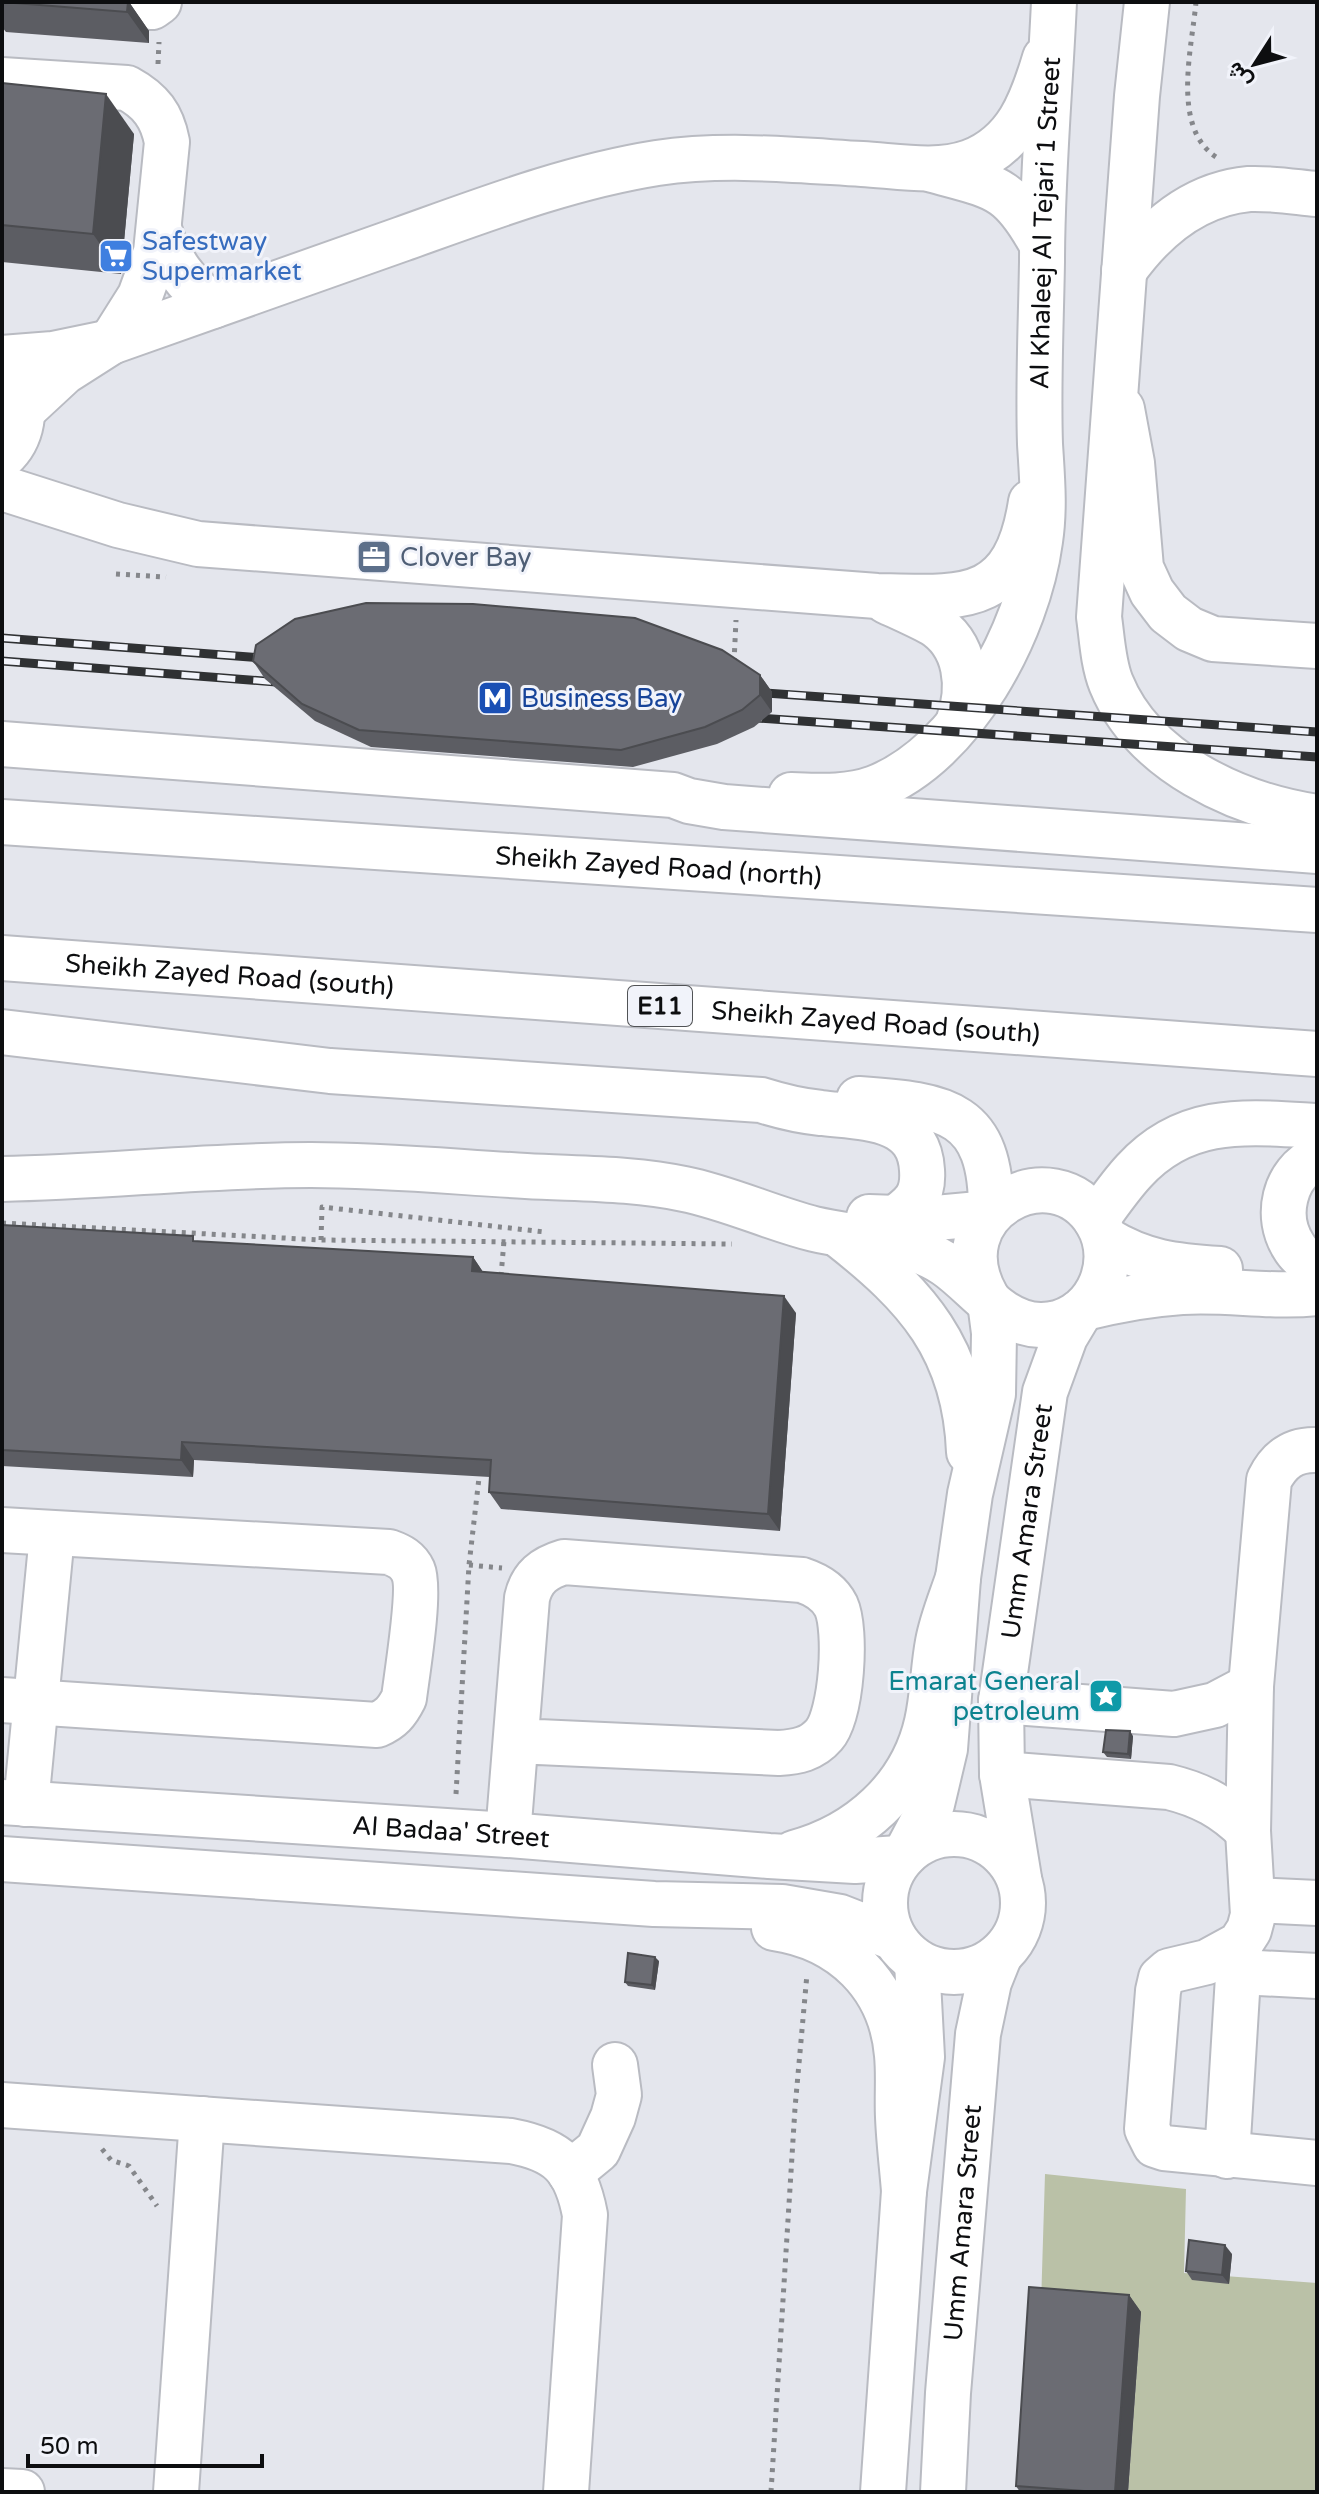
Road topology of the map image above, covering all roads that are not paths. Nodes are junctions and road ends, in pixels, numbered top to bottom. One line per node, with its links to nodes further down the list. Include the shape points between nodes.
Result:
1 (1147, 2): 8 (main road)
2 (1054, 16): 4 (main road, via 1029,107 1011,134 969,162); 7 (main road, Al Khaleej Al Tejari 1 Street)
3 (2, 80): 6 (main road, via 127,88 143,96 164,124 167,142)
4 (927, 168): 7 (main road, via 1005,194); 9 (main road, via 749,157 616,170 531,194)
5 (1317, 194): 8 (main road, via 1249,189 1218,196 1164,225)
6 (159, 229): 9 (main road, via 178,271); 10 (main road, via 140,296)
7 (1042, 245): 15 (main road, Al Khaleej Al Tejari 1 Street)
8 (1124, 271): 13 (main road)
9 (213, 306): 10 (main road)
10 (111, 342): 11 (main road); 14 (main road, via 64,372)
11 (2, 358)
12 (2, 365): 14 (main road, via 19,390)
13 (1117, 390): 19 (main road, via 1132,463 1141,568 1168,613 1213,639); 23 (main road, via 1099,617 1109,680 1137,728 1168,759 1243,796)
14 (14, 435): 17 (main road, via 44,479)
15 (1040, 444): 18 (main road, via 1025,535 1005,572 969,594); 20 (main road, via 1044,510 1027,600 992,675)
16 (2, 488): 17 (main road)
17 (79, 513): 18 (main road, via 148,555 198,544)
18 (877, 596): 20 (main road, via 934,624 958,652 966,688)
19 (1317, 646)
20 (958, 723): 22 (main road, via 915,764 873,788 825,796)
21 (2, 744): 22 (main road)
22 (673, 795): 25 (main road, via 724,807)
23 (1317, 817)
24 (2, 822): 26 (main road, Sheikh Zayed Road (north))
25 (1317, 851)
26 (1317, 910)
27 (2, 958): 29 (main road, Sheikh Zayed Road (south) / E11)
28 (2, 1032): 30 (main road, via 330,1071)
29 (1317, 1054)
30 (761, 1100): 34 (main road, via 825,1096 939,1109 960,1120 987,1158); 35 (main road, via 874,1119 909,1136 921,1158 923,1187)
31 (1317, 1126): 37 (main road, via 1221,1123 1173,1140 1133,1172)
32 (1317, 1158): 39 (main road, via 1299,1170 1283,1208 1293,1247)
33 (2, 1179): 36 (main road, via 352,1165 650,1184 710,1194)
34 (990, 1212): 35 (main road); 37 (main road, via 1025,1192 1046,1191 1082,1205); 42 (main road, via 973,1255)
35 (893, 1220): 36 (main road, via 814,1212)
36 (756, 1229): 38 (main road)
37 (1100, 1230): 40 (main road, via 1126,1252 1149,1261); 43 (main road, via 1105,1277)
38 (837, 1233): 42 (main road, via 933,1257); 45 (main road, via 912,1299 948,1357 965,1412)
39 (1317, 1270)
40 (1317, 1282)
41 (1317, 1293): 43 (main road, via 1184,1292)
42 (988, 1300): 43 (main road, via 1023,1323 1063,1322); 45 (main road, Umm Amara Street, via 994,1333 993,1394)
43 (1083, 1310): 51 (main road, Umm Amara Street, via 1065,1337 1045,1392)
44 (1317, 1450): 49 (main road, via 1289,1455 1269,1480)
45 (970, 1494): 48 (main road, Umm Amara Street)
46 (2, 1530): 47 (main road)
47 (52, 1535): 50 (main road); 50 (main road, via 389,1552 402,1557 415,1576 404,1698 389,1719 377,1725)
48 (958, 1578): 57 (main road, Umm Amara Street, via 940,1777 932,1804); 58 (main road, via 938,1639 927,1720 907,1774 889,1797 846,1832 796,1853)
49 (1251, 1686): 51 (main road, via 1215,1705 1174,1714); 55 (main road)
50 (19, 1700): 54 (main road)
51 (1001, 1701): 53 (main road, Umm Amara Street)
52 (516, 1741): 52 (main road, via 527,1598 535,1578 553,1565 802,1580 828,1594 836,1607 841,1665 834,1718 813,1745 779,1753); 56 (main road)
53 (1002, 1774): 55 (main road, via 1169,1787 1213,1802); 60 (main road, Umm Amara Street)
54 (14, 1803): 56 (main road, Al Badaa' Street)
55 (1248, 1831): 61 (main road)
56 (508, 1835): 58 (main road, Al Badaa' Street)
57 (902, 1855): 58 (main road, Al Badaa' Street, via 855,1861); 60 (main road, via 921,1841 959,1834 978,1838 1002,1854); 64 (main road, via 887,1882 885,1901 887,1920)
58 (769, 1856)
59 (2, 1859): 63 (main road)
60 (1019, 1878): 65 (main road, via 1019,1929)
61 (1253, 1900): 62 (main road); 66 (main road)
62 (1317, 1903)
63 (654, 1904): 64 (main road, via 811,1911 854,1921); 74 (main road, via 810,1936 864,1972 892,2024)
64 (905, 1950): 65 (main road, via 933,1969 950,1973 976,1969); 74 (main road, via 922,2057)
65 (999, 1957): 80 (main road, Umm Amara Street, via 978,2034)
66 (1240, 1958): 67 (main road); 71 (main road); 71 (main road, via 1169,1971 1161,1978 1147,2129 1155,2145)
67 (1317, 1976)
68 (615, 2065): 73 (main road, via 619,2095 613,2117 598,2150)
69 (2, 2105): 70 (main road)
70 (202, 2119): 73 (main road, via 511,2141 540,2146 564,2162); 77 (main road)
71 (1227, 2156): 72 (main road)
72 (1317, 2163)
73 (570, 2173): 78 (main road, via 585,2215)
74 (904, 2191): 79 (main road)
75 (2, 2491): 76 (main road)
76 (22, 2492)
77 (176, 2492)
78 (566, 2492)
79 (883, 2492)
80 (943, 2492)

